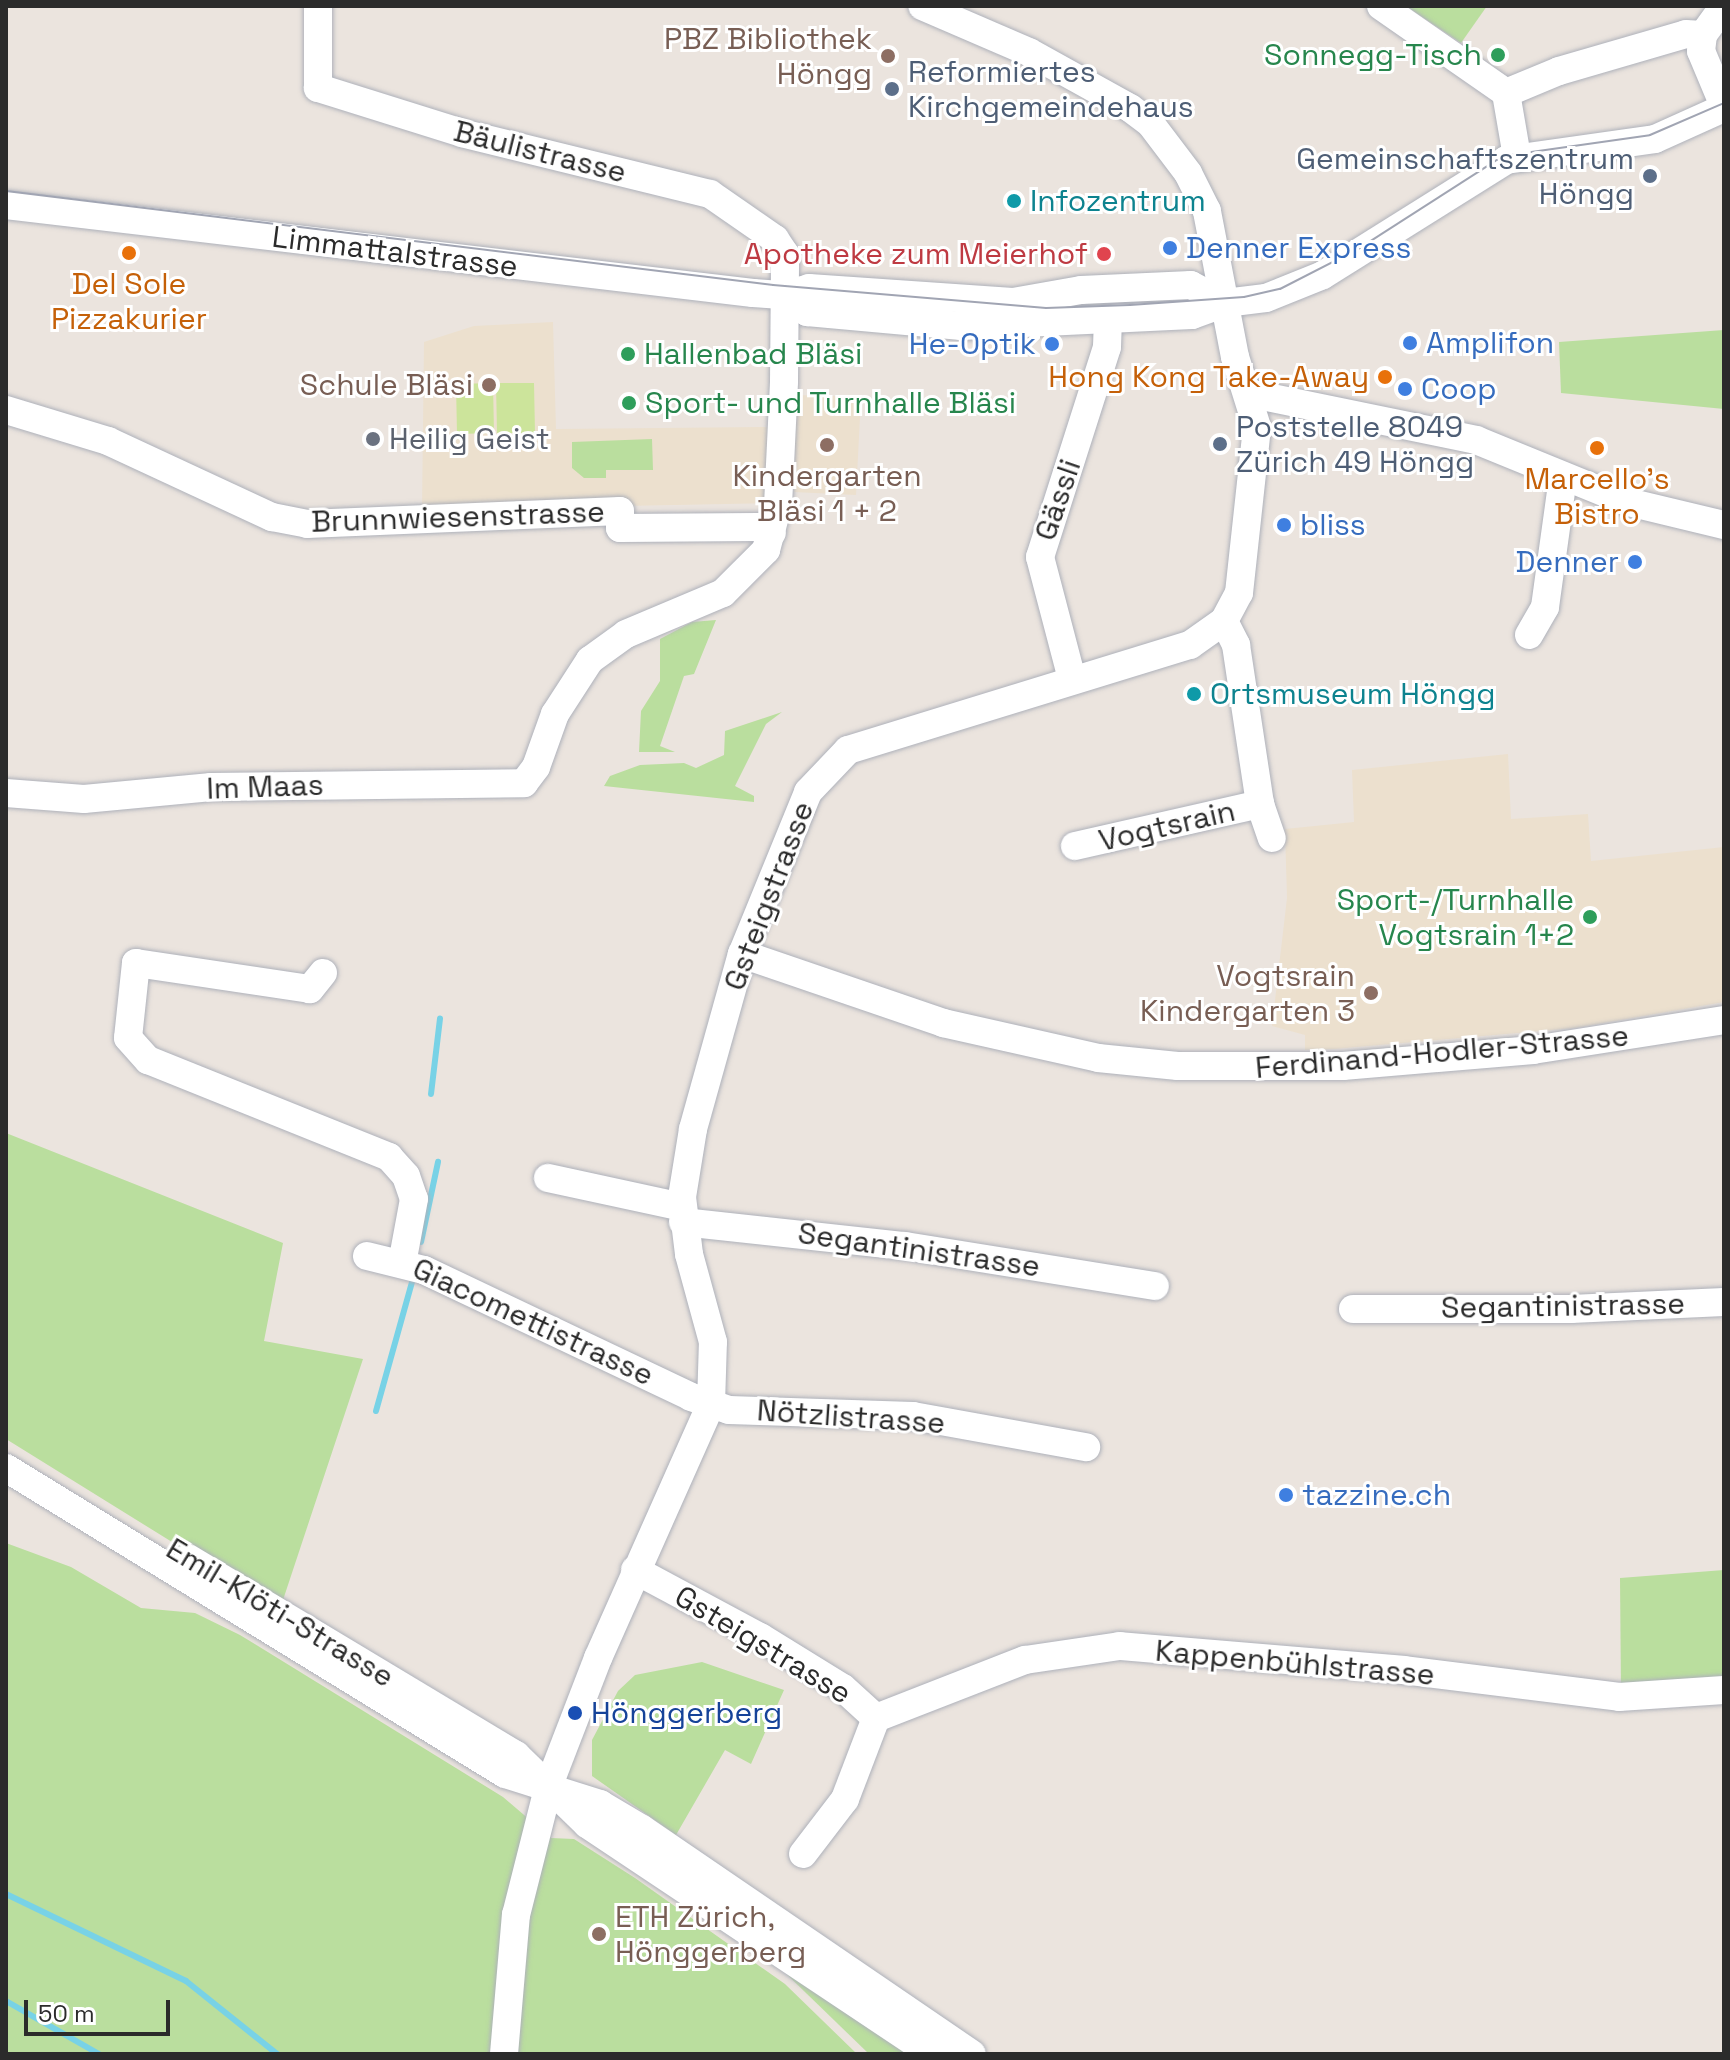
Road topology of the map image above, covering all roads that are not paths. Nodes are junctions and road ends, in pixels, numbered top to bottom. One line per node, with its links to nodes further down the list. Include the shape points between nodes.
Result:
1 (318, 6): 10 (street, Bäulistrasse, via 318,88 462,133 710,194 775,239 785,254)
2 (922, 6): 11 (street, via 1036,55 1150,123 1177,155 1207,211)
3 (1381, 6): 6 (street)
4 (1724, 6): 5 (street)
5 (1703, 35): 6 (street, via 1686,34 1559,71); 7 (street, via 1706,66)
6 (1506, 93): 8 (street)
7 (1724, 107): 8 (street, via 1655,139)
8 (1517, 157): 11 (street, via 1478,174 1323,275 1266,298)
9 (6, 205): 10 (street, Limmattalstrasse)
10 (785, 295): 12 (street, Limmattalstrasse, via 809,288); 18 (street, via 778,505)
11 (1225, 303): 12 (street, via 1191,285 1081,290); 13 (street, via 1192,315); 14 (street)
12 (1011, 312): 13 (street)
13 (1108, 320): 21 (street, Gässli, via 1107,347 1040,557)
14 (1248, 393): 16 (street, via 1476,440); 19 (street, via 1258,449 1239,593)
15 (6, 410): 18 (street, Brunnwiesenstrasse, via 158,461 272,517 307,524 620,511 620,528 758,527)
16 (1563, 477): 17 (street, via 1628,502); 20 (street, via 1545,607)
17 (1724, 525)
18 (772, 533): 22 (street, Im Maas, via 766,550 740,581 626,634 590,660 555,714 536,767 524,783 211,787 84,799)
19 (1224, 621): 21 (street, Gsteigstrasse, via 1190,645); 23 (street, Vogtsrain, via 1236,645)
20 (1529, 635)
21 (1072, 679): 26 (street, Gsteigstrasse, via 883,738 834,761 796,816)
22 (6, 793)
23 (1260, 804): 24 (street, Vogtsrain); 25 (street, Vogtsrain)
24 (1272, 838)
25 (1075, 846)
26 (742, 954): 28 (street, Ferdinand-Hodler-Strasse, via 943,1023 1098,1058 1178,1066 1343,1066 1517,1052); 30 (street, Gsteigstrasse, via 693,1129)
27 (323, 973): 32 (street, Giacomettistrasse, via 310,989 136,963 128,1038 148,1060 389,1157 406,1176 414,1199)
28 (1724, 1020)
29 (548, 1178): 30 (street, Segantinistrasse)
30 (682, 1215): 33 (street, Segantinistrasse); 36 (street, Gsteigstrasse, via 713,1342)
31 (367, 1256): 32 (street)
32 (402, 1264): 36 (street, Giacomettistrasse)
33 (1155, 1286)
34 (1724, 1302): 35 (street, Segantinistrasse, via 1571,1309)
35 (1353, 1309)
36 (711, 1404): 38 (street, Nötzlistrasse, via 729,1410 913,1416); 40 (street, Gsteigstrasse)
37 (6, 1447): 43 (street, Emil-Klöti-Strasse, via 516,1755)
38 (1086, 1447)
39 (6, 1468): 43 (street, Emil-Klöti-Strasse, via 505,1774)
40 (635, 1570): 42 (street, Gsteigstrasse, via 760,1637 843,1688); 43 (street, Gsteigstrasse)
41 (1724, 1690): 42 (street, Kappenbühlstrasse, via 1619,1697 1403,1670 1120,1646 1025,1660)
42 (876, 1718): 44 (street, Gsteigstrasse, via 845,1799)
43 (549, 1785): 45 (street, Gsteigstrasse, via 516,1915); 46 (street, Emil-Klöti-Strasse, via 587,1824); 47 (street, Emil-Klöti-Strasse, via 600,1804 642,1829)
44 (803, 1854)
45 (504, 2054)
46 (932, 2054)
47 (972, 2054)

